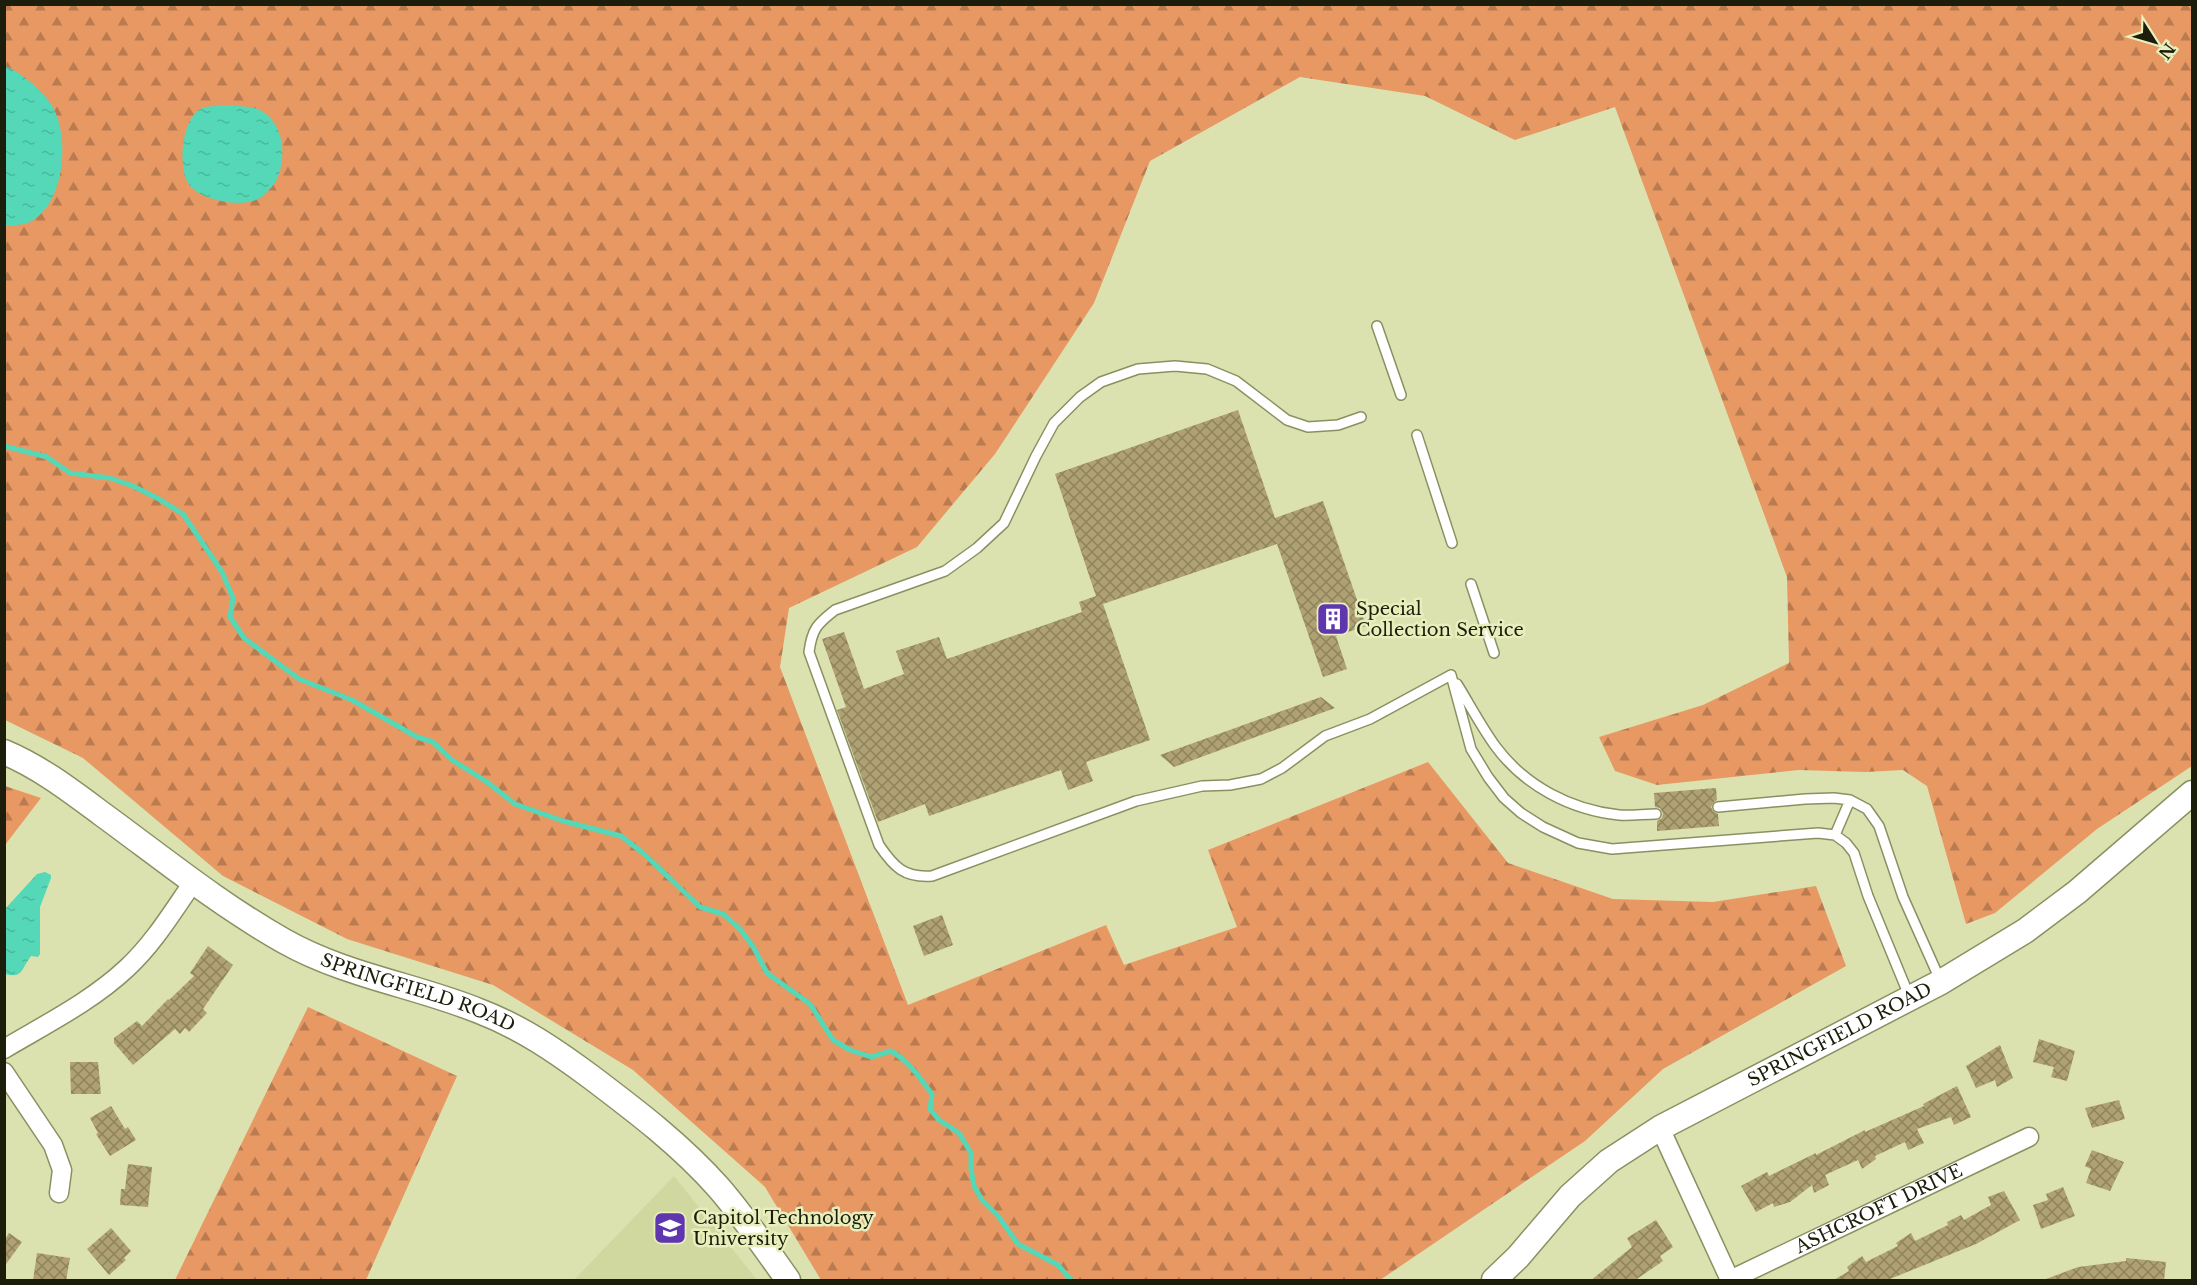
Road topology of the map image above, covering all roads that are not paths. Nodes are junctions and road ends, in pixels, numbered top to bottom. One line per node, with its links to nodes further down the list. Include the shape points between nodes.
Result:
1 (1377, 326): 2 (lane)
2 (1401, 395)
3 (1361, 417): 8 (lane, via 1338,425 1308,428 1287,420 1236,381 1207,369 1138,369 1101,382 1054,423 1004,523 977,548 945,571 835,610 812,633 809,652 879,845 891,863 918,878 1136,801 1202,786 1261,779 1325,736 1370,718)
4 (1417, 435): 5 (lane)
5 (1452, 543)
6 (1471, 584): 7 (lane)
7 (1494, 653)
8 (1451, 675): 13 (lane, via 1496,747 1533,784 1582,807 1619,815); 14 (lane, via 1471,749 1488,777 1521,813 1578,843 1612,849 1818,833)
9 (4, 752): 15 (street, SPRINGFIELD ROAD, via 52,778)
10 (2193, 793): 16 (street, SPRINGFIELD ROAD, via 2052,912)
11 (1850, 800): 12 (lane, via 1805,799); 14 (lane); 16 (lane, via 1867,809 1879,826 1903,897)
12 (1718, 807)
13 (1656, 814)
14 (1835, 836): 17 (lane, via 1854,853)
15 (194, 881): 18 (street, via 128,968 88,998); 23 (street, SPRINGFIELD ROAD, via 263,929 318,958 363,976 477,1010 526,1032 552,1049 639,1113 701,1169)
16 (1941, 982): 17 (street, SPRINGFIELD ROAD)
17 (1910, 998): 20 (street, SPRINGFIELD ROAD)
18 (4, 1049)
19 (4, 1072): 22 (street, via 53,1145 62,1170)
20 (1660, 1128): 24 (street, SPRINGFIELD ROAD, via 1587,1180); 25 (street)
21 (2029, 1137): 25 (street, ASHCROFT DRIVE)
22 (59, 1193)
23 (788, 1281)
24 (1494, 1281)
25 (1730, 1281)

